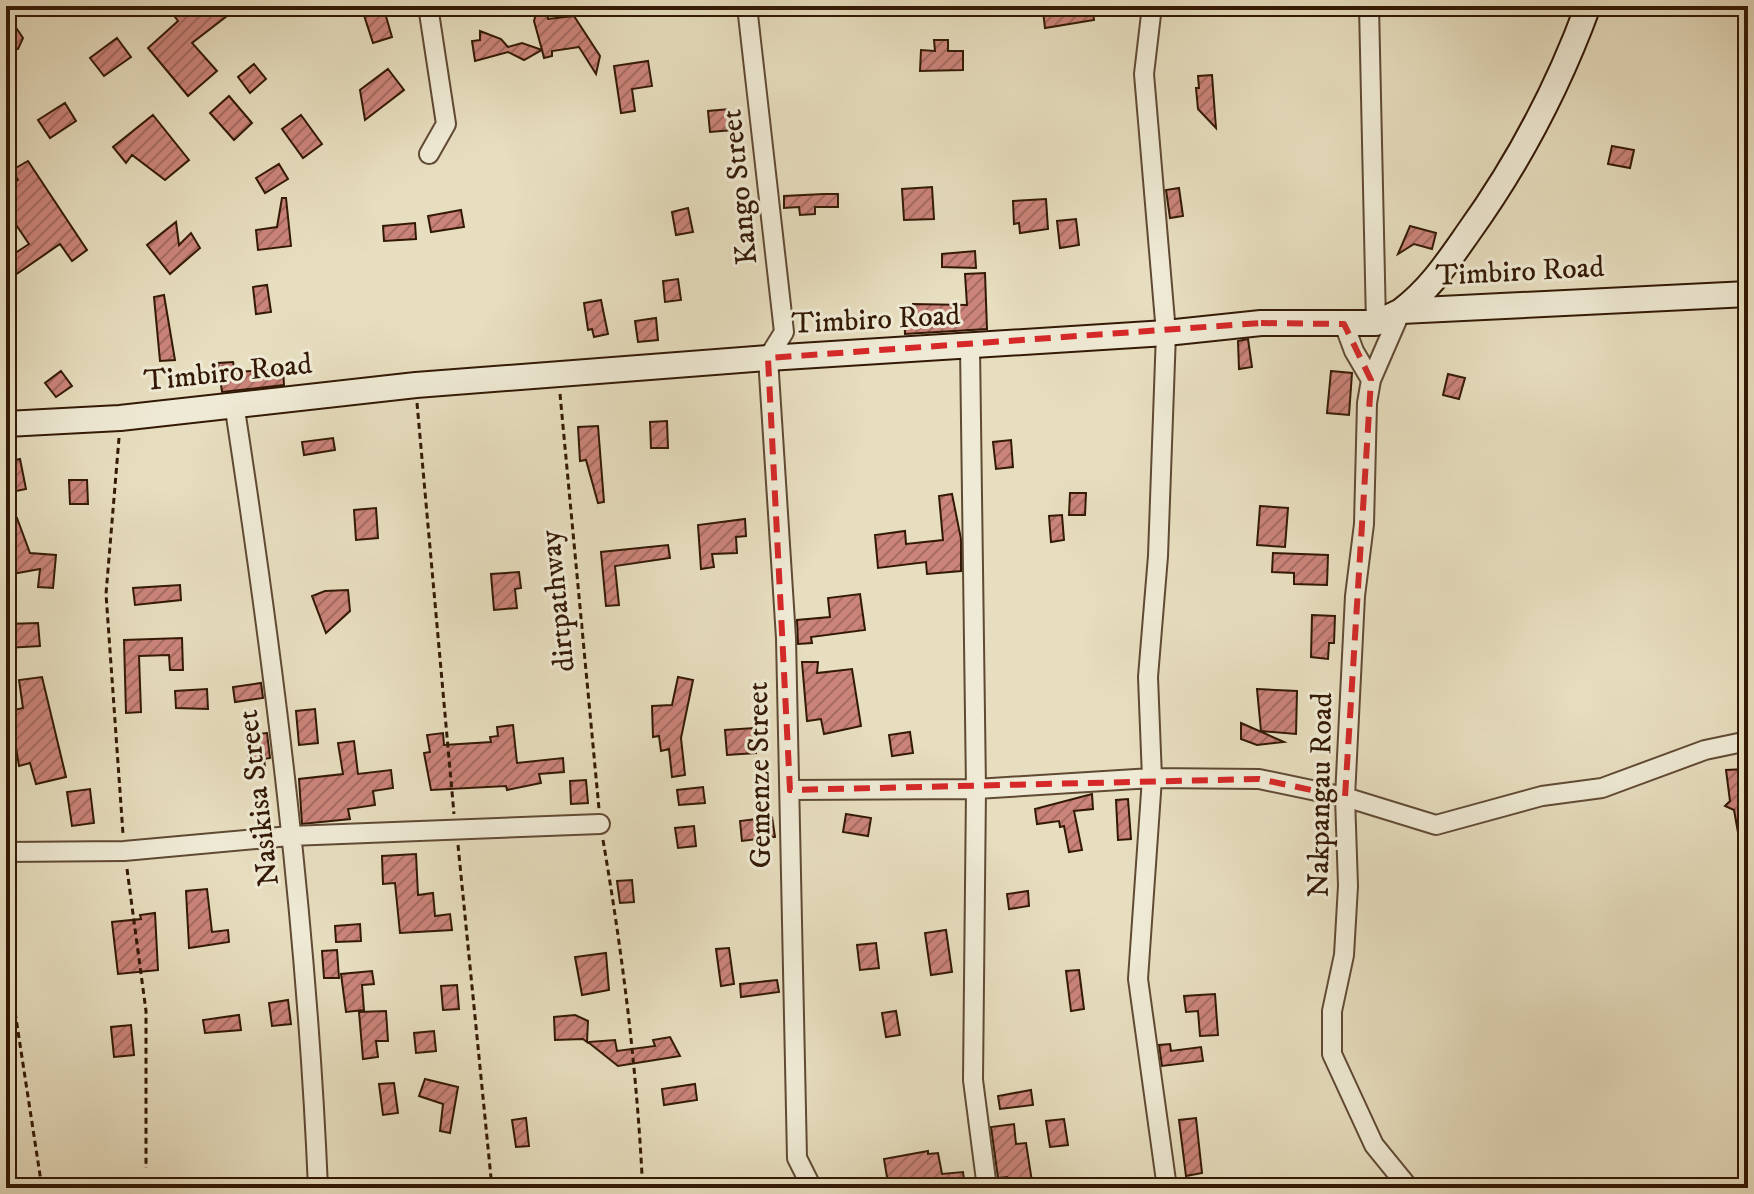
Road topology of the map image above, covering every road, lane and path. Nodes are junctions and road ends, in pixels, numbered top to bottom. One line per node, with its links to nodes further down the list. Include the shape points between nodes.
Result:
1 (428, 6): 6 (street, via 446,124)
2 (747, 6): 13 (street, Kango Street, via 784,332)
3 (1152, 6): 11 (street, via 1144,74)
4 (1369, 6): 9 (street)
5 (1588, 6): 8 (main road, via 1537,127 1496,194 1427,292)
6 (429, 154)
7 (1748, 294): 8 (main road, Timbiro Road)
8 (1401, 311): 9 (main road, Timbiro Road); 15 (street, Nakpangau Road)
9 (1376, 323): 10 (main road, Timbiro Road)
10 (1344, 324): 11 (main road, Timbiro Road, via 1261,323); 15 (street)
11 (1166, 333): 12 (main road, Timbiro Road); 21 (street, via 1148,677)
12 (970, 347): 13 (main road, Timbiro Road); 22 (street)
13 (768, 358): 14 (main road, Timbiro Road); 23 (street, Gemenze Street)
14 (559, 374): 16 (main road, Timbiro Road); 25 (path, dirtpathway)
15 (1371, 380): 24 (street, Nakpangau Road)
16 (416, 385): 17 (main road, Timbiro Road); 26 (path)
17 (234, 403): 18 (main road, Timbiro Road); 27 (street, Nasikisa Street, via 267,620)
18 (120, 418): 19 (main road, Timbiro Road); 28 (path, via 106,594)
19 (6, 424)
20 (1748, 741): 24 (street, via 1705,750 1602,788 1542,796 1436,825)
21 (1152, 778): 22 (street); 24 (street, via 1259,779); 38 (street, via 1138,979)
22 (976, 789): 23 (street); 37 (street, via 973,1080)
23 (790, 790): 36 (street, Gemenze Street, via 797,1158)
24 (1345, 797): 39 (street, Nakpangau Road, via 1348,886 1344,955 1332,1011 1332,1054 1374,1145)
25 (600, 824): 26 (street); 32 (path, dirtpathway, via 629,1006)
26 (456, 829): 27 (street); 35 (path)
27 (290, 836): 28 (street); 34 (street, Nasikisa Street, via 307,990)
28 (124, 851): 29 (street); 31 (path, via 146,1011)
29 (6, 852)
30 (6, 953): 33 (path)
31 (146, 1168)
32 (642, 1175)
33 (42, 1188)
34 (318, 1188)
35 (492, 1188)
36 (812, 1188)
37 (987, 1188)
38 (1167, 1188)
39 (1409, 1188)

